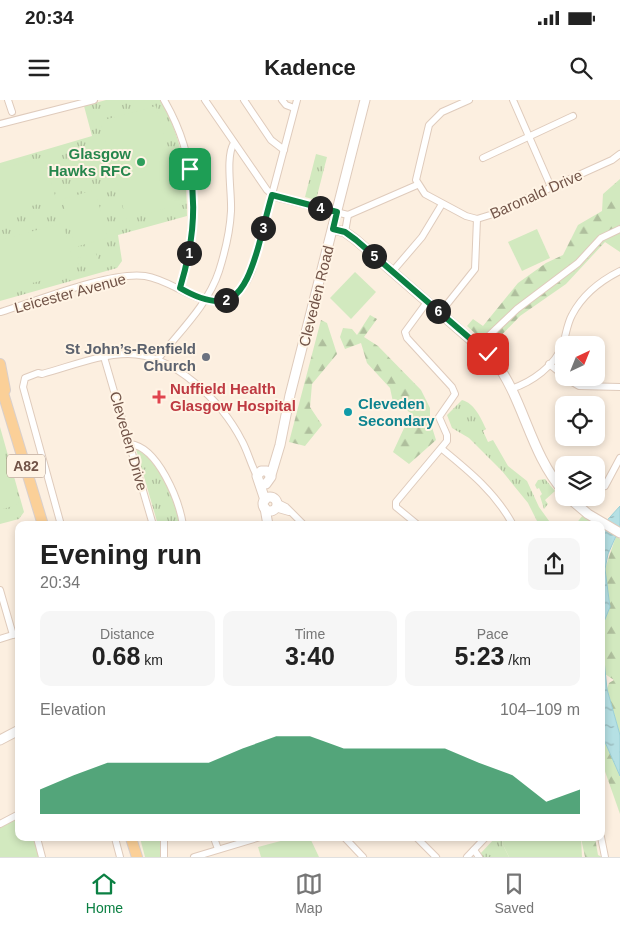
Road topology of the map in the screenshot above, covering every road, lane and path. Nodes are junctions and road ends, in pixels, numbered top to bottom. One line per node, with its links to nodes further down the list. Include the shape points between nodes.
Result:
1 (8, 100): 13 (street)
2 (94, 100): 15 (street)
3 (164, 100): 33 (street, via 181,137 192,184 193,231)
4 (205, 100): 17 (street)
5 (244, 100): 18 (street, via 271,140)
6 (282, 100): 12 (street)
7 (297, 100): 12 (street, Leicester Avenue)
8 (365, 100): 25 (street, Cleveden Road)
9 (469, 100): 11 (street)
10 (513, 100): 16 (street)
11 (454, 103): 21 (street, via 436,116 428,128 416,175)
12 (294, 108): 18 (street, Leicester Avenue)
13 (12, 112)
14 (573, 116): 16 (street)
15 (0, 124)
16 (529, 136): 20 (street); 22 (street)
17 (234, 143): 23 (street); 34 (street, via 230,153 228,232 219,272)
18 (284, 150): 23 (street, Leicester Avenue)
19 (620, 154): 22 (street, Baronald Drive)
20 (482, 158)
21 (417, 185): 24 (street, Baronald Drive); 26 (street)
22 (551, 187): 27 (street, Baronald Drive)
23 (272, 195): 25 (street); 34 (street, Leicester Avenue, via 247,281 227,300)
24 (442, 204): 27 (street, Baronald Drive); 32 (street, via 426,232)
25 (337, 212): 26 (street); 28 (street, Cleveden Road)
26 (348, 215): 30 (street)
27 (477, 219): 37 (street, via 475,269)
28 (333, 229): 30 (street); 52 (street, Cleveden Road, via 275,462)
29 (620, 229): 38 (street, via 601,238 578,263 517,309)
30 (345, 232): 32 (street)
31 (620, 271): 42 (street, via 598,283 577,307 562,346)
32 (392, 272): 35 (street)
33 (180, 288): 34 (street, Leicester Avenue); 36 (street, Leicester Avenue, via 146,276 123,276)
34 (205, 300): 40 (street)
35 (427, 302): 37 (street); 50 (street, via 405,332 406,338 446,379 455,394 439,417 447,435)
36 (1, 312)
37 (440, 313): 38 (street)
38 (478, 346): 47 (street, via 499,366)
39 (104, 357): 40 (street, via 128,354); 49 (street, Cleveden Drive); 58 (street, via 27,376 23,383)
40 (158, 360): 52 (street, via 188,378 226,415)
41 (0, 364): 48 (main road, A82)
42 (550, 364): 43 (street); 47 (street, via 530,380)
43 (555, 369)
44 (0, 383): 48 (main road, A82)
45 (580, 386): 46 (street)
46 (620, 387)
47 (511, 389): 53 (street, via 543,461)
48 (8, 408): 57 (main road, A82)
49 (130, 444): 59 (street, Cleveden Drive); 60 (street, via 137,445 147,454 170,482)
50 (442, 449): 63 (street, via 396,502 396,507); 64 (street, via 481,481)
51 (620, 458): 54 (street)
52 (264, 477): 55 (street)
53 (555, 479)
54 (605, 486)
55 (271, 504): 61 (street); 62 (street, via 286,507)
56 (579, 506): 65 (street)
57 (42, 521)
58 (60, 521)
59 (152, 521)
60 (182, 521)
61 (269, 521)
62 (299, 521)
63 (413, 521)
64 (511, 521)
65 (600, 521)
66 (605, 524): 67 (street)
67 (620, 533)
68 (0, 590): 69 (street)
69 (15, 631)
70 (15, 634): 71 (street)
71 (0, 639)
72 (15, 732): 73 (street)
73 (0, 740)
74 (15, 816): 75 (street)
75 (0, 824)
76 (38, 841): 88 (street)
77 (116, 841): 89 (street)
78 (132, 841): 90 (main road)
79 (164, 841): 91 (street)
80 (215, 841): 86 (street)
81 (246, 841): 86 (street)
82 (348, 841): 93 (street)
83 (420, 841): 94 (street)
84 (482, 841): 87 (street)
85 (602, 841): 97 (street)
86 (218, 849): 92 (street)
87 (474, 850): 95 (street); 96 (street)
88 (42, 857)
89 (120, 857)
90 (137, 857)
91 (164, 857)
92 (194, 857)
93 (363, 857)
94 (436, 857)
95 (468, 857)
96 (479, 857)
97 (605, 857)

